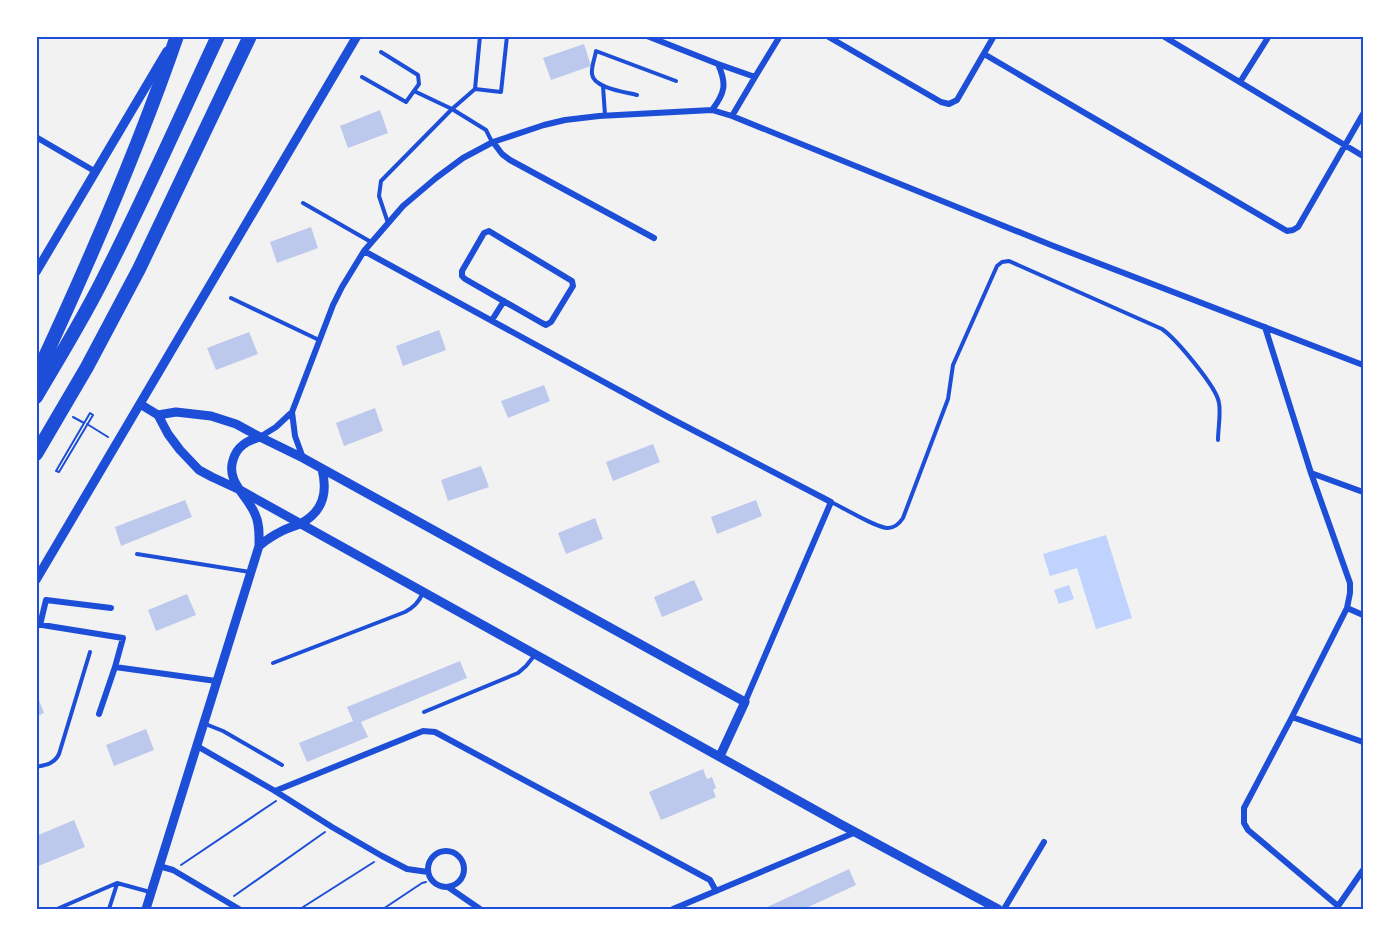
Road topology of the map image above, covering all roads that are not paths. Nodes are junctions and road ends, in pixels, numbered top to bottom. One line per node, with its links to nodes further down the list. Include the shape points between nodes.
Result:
1 (176, 36): 34 (street); 47 (highway, via 84,273)
2 (218, 36): 48 (highway, via 111,263)
3 (250, 36): 54 (highway, via 140,269)
4 (357, 36): 49 (street)
5 (480, 36): 22 (lane)
6 (507, 36): 22 (lane, via 501,92)
7 (647, 36): 13 (street)
8 (780, 36): 18 (street)
9 (827, 36): 15 (street, via 949,104 957,100)
10 (994, 36): 15 (street)
11 (1163, 36): 20 (street)
12 (1269, 36): 20 (street)
13 (657, 38): 16 (street)
14 (381, 52): 23 (lane, via 418,75)
15 (984, 54): 32 (street, via 1287,231 1298,227)
16 (718, 64): 18 (street); 26 (street, via 724,90)
17 (362, 77): 23 (lane, via 406,102)
18 (754, 77): 29 (street)
19 (676, 81): 21 (lane, via 596,51 592,75)
20 (1240, 82): 32 (street)
21 (603, 86): 24 (lane); 28 (lane)
22 (475, 89): 25 (lane)
23 (414, 91): 25 (lane)
24 (637, 95)
25 (452, 109): 31 (lane, via 486,130); 36 (lane, via 381,181 379,196)
26 (712, 110): 28 (street); 29 (street)
27 (1363, 114): 32 (street)
28 (605, 116): 31 (street, via 565,120)
29 (732, 116): 44 (street)
30 (36, 137): 34 (street)
31 (492, 142): 36 (street, via 436,178); 37 (street, via 510,160)
32 (1344, 145): 33 (street)
33 (1363, 156)
34 (96, 172): 40 (street)
35 (303, 203): 38 (lane)
36 (388, 223): 38 (street)
37 (654, 238)
38 (371, 242): 39 (street)
39 (364, 251): 43 (street); 45 (street, via 342,287)
40 (36, 273)
41 (231, 298): 45 (lane)
42 (504, 301): 42 (street, via 462,276 484,233 489,231 572,281 573,286 546,325); 43 (street)
43 (492, 320): 60 (street)
44 (1265, 327): 46 (street); 57 (street)
45 (319, 340): 50 (street)
46 (1363, 365)
47 (36, 376)
48 (36, 397)
49 (140, 404): 51 (street); 65 (street)
50 (292, 412): 52 (street); 55 (street)
51 (158, 415): 52 (street, via 176,412 211,416); 58 (street, via 194,466)
52 (260, 437): 55 (street); 58 (street, via 245,443 235,455 231,471)
53 (1218, 440): 60 (lane, via 1216,395 1171,336 1002,261 953,365 948,399 899,524 880,527)
54 (36, 454)
55 (303, 458): 56 (street)
56 (322, 469): 61 (street, via 325,495 320,507); 76 (street)
57 (1311, 473): 59 (street); 68 (street, via 1350,583)
58 (240, 490): 61 (street); 62 (street, via 256,515)
59 (1363, 492)
60 (831, 502): 76 (street)
61 (300, 524): 62 (street); 66 (street)
62 (259, 546): 64 (street)
63 (137, 554): 64 (lane)
64 (250, 573): 75 (street)
65 (36, 580)
66 (423, 592): 72 (street); 73 (lane, via 414,608)
67 (111, 608): 70 (street, via 46,600)
68 (1347, 608): 69 (street); 79 (street)
69 (1363, 615)
70 (38, 624): 74 (street, via 123,638)
71 (90, 652): 85 (lane, via 59,754 52,763)
72 (535, 655): 77 (lane, via 518,673); 83 (street)
73 (273, 663)
74 (115, 667): 75 (street); 78 (street)
75 (216, 681): 80 (street)
76 (745, 702): 83 (street)
77 (424, 712)
78 (99, 714)
79 (1292, 717): 81 (street); 96 (street, via 1244,808 1244,824)
80 (203, 723): 82 (street); 84 (lane)
81 (1363, 742)
82 (197, 746): 86 (street); 89 (street)
83 (720, 756): 87 (street)
84 (282, 765)
85 (36, 767)
86 (275, 791): 91 (street, via 382,856 407,869); 94 (street, via 423,731 435,732 710,880)
87 (856, 832): 94 (street); 103 (street)
88 (1044, 842): 104 (street)
89 (159, 866): 95 (street); 100 (street, via 173,870)
90 (1363, 870): 96 (street)
91 (428, 872): 93 (street, via 437,885); 93 (street, via 433,856 444,851 454,854 462,862 464,873 458,883)
92 (117, 883): 95 (lane); 97 (lane); 98 (lane)
93 (448, 887): 101 (street)
94 (716, 891): 102 (street)
95 (151, 892): 99 (street)
96 (1337, 907)
97 (57, 909)
98 (109, 909)
99 (146, 909)
100 (239, 909)
101 (480, 909)
102 (672, 909)
103 (998, 909)
104 (1004, 909)

